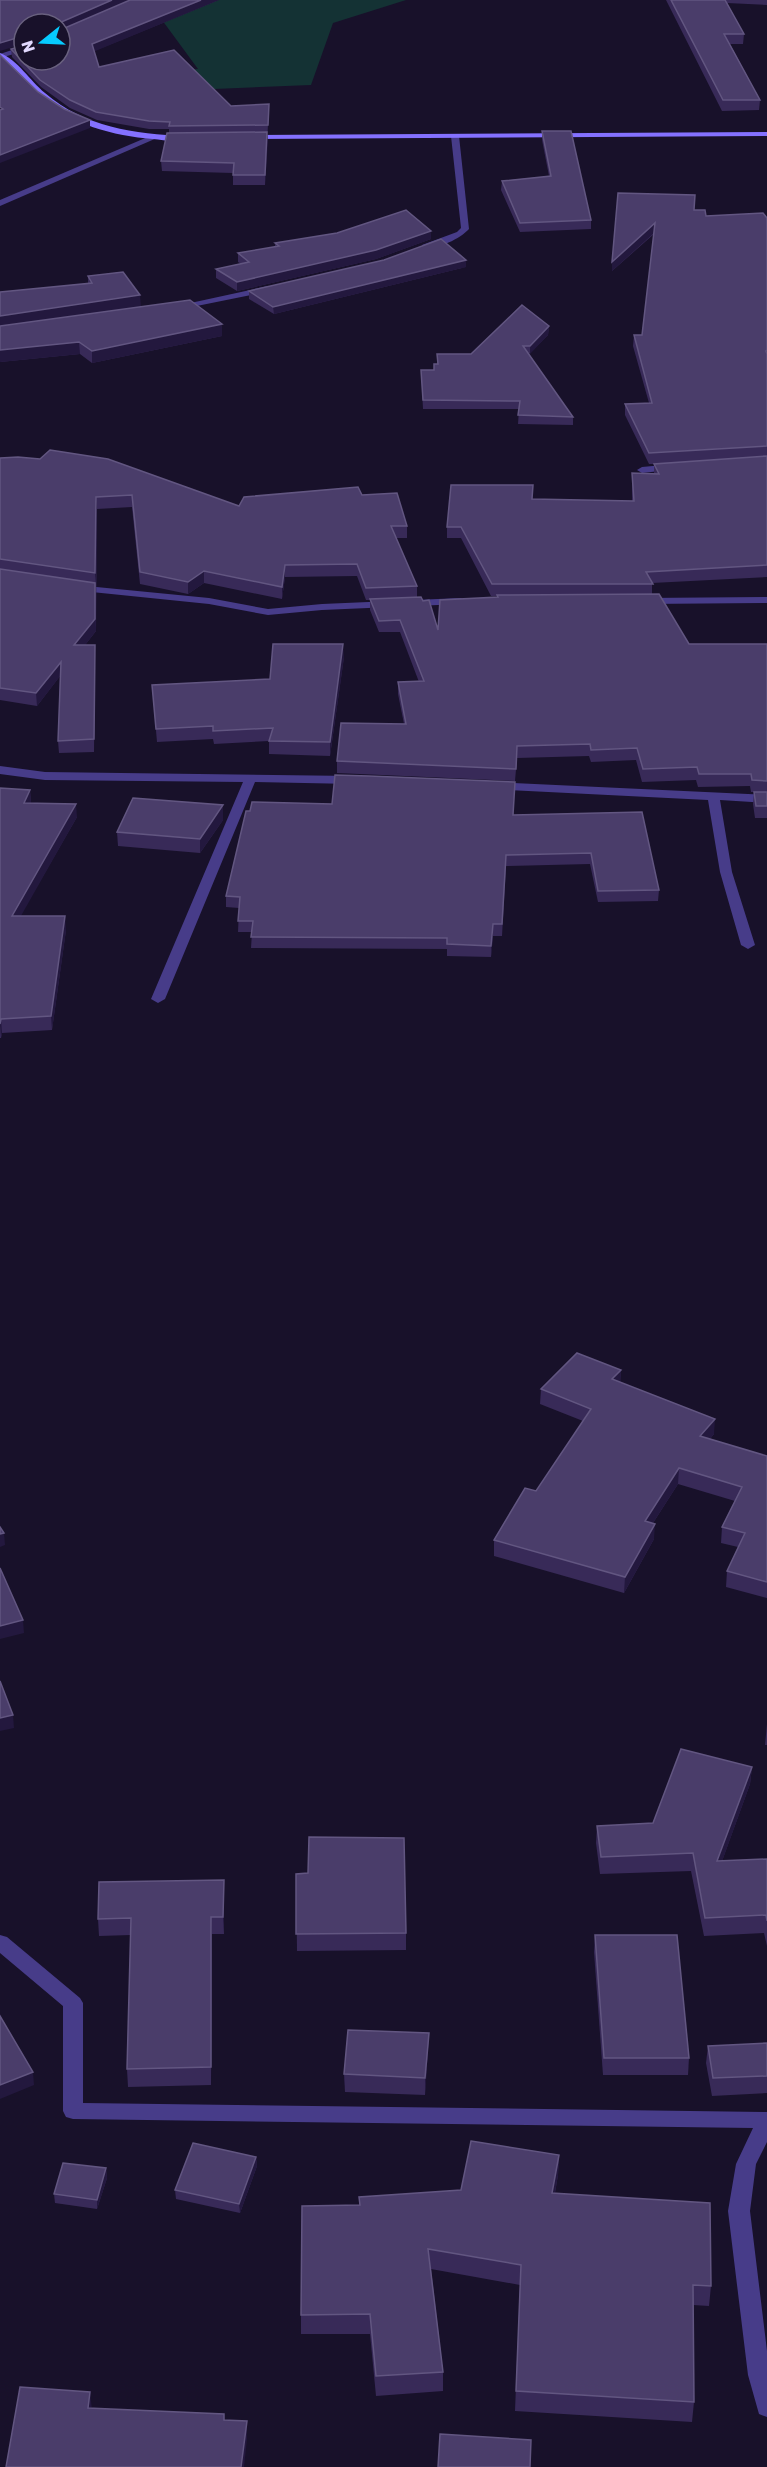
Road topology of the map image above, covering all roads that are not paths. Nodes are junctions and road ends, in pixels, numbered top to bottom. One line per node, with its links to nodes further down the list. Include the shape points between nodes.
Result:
1 (1, 56): 5 (street, via 47,100 84,121 115,132)
2 (767, 134): 3 (street)
3 (455, 136): 4 (street); 8 (street, via 465,229)
4 (234, 137)
5 (153, 138): 6 (street); 7 (street)
6 (200, 138)
7 (0, 203)
8 (410, 252)
9 (279, 286): 10 (street)
10 (164, 309)
11 (689, 466): 12 (street)
12 (642, 470)
13 (64, 586): 15 (street, via 209,601 268,612)
14 (767, 600): 16 (street)
15 (477, 601)
16 (633, 601)
17 (0, 770): 18 (street, via 45,776)
18 (251, 777): 19 (street); 24 (street)
19 (369, 780)
20 (476, 785): 21 (street)
21 (713, 796): 22 (street); 23 (street, via 726,872)
22 (767, 799)
23 (748, 945)
24 (158, 999)
25 (0, 1942): 26 (street, via 73,2003 73,2111)
26 (767, 2121): 27 (street, via 746,2164 740,2211 759,2375)
27 (767, 2407)

